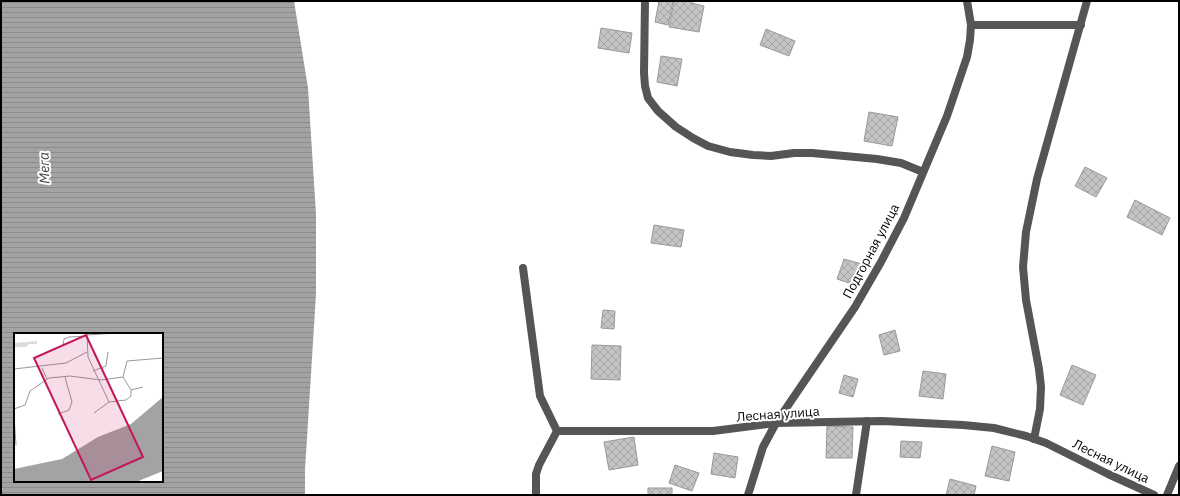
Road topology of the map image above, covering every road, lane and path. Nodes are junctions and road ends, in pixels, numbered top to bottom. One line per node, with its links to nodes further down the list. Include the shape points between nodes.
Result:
1 (645, 1): 6 (street, via 644,73 648,98 676,127 693,138 708,146 753,156 812,153 877,159 900,163)
2 (967, 1): 4 (street, Подгорная улица)
3 (1088, 1): 5 (street)
4 (971, 25): 5 (street); 6 (street, Подгорная улица, via 964,64 947,116)
5 (1081, 25): 11 (street, via 1037,179 1026,232 1023,267 1026,300 1040,369 1041,387)
6 (923, 172): 9 (street, Подгорная улица, via 904,218 855,307)
7 (523, 268): 10 (street, via 540,396)
8 (867, 421): 9 (street, Лесная улица); 11 (street, Лесная улица, via 963,425 1007,430); 15 (street)
9 (776, 423): 10 (street, Лесная улица, via 713,431); 14 (street, Подгорная улица, via 763,447)
10 (557, 430): 13 (street, via 536,474)
11 (1034, 439): 16 (street, Лесная улица)
12 (1179, 466): 17 (street)
13 (536, 495)
14 (748, 495)
15 (856, 495)
16 (1154, 495)
17 (1168, 495)

